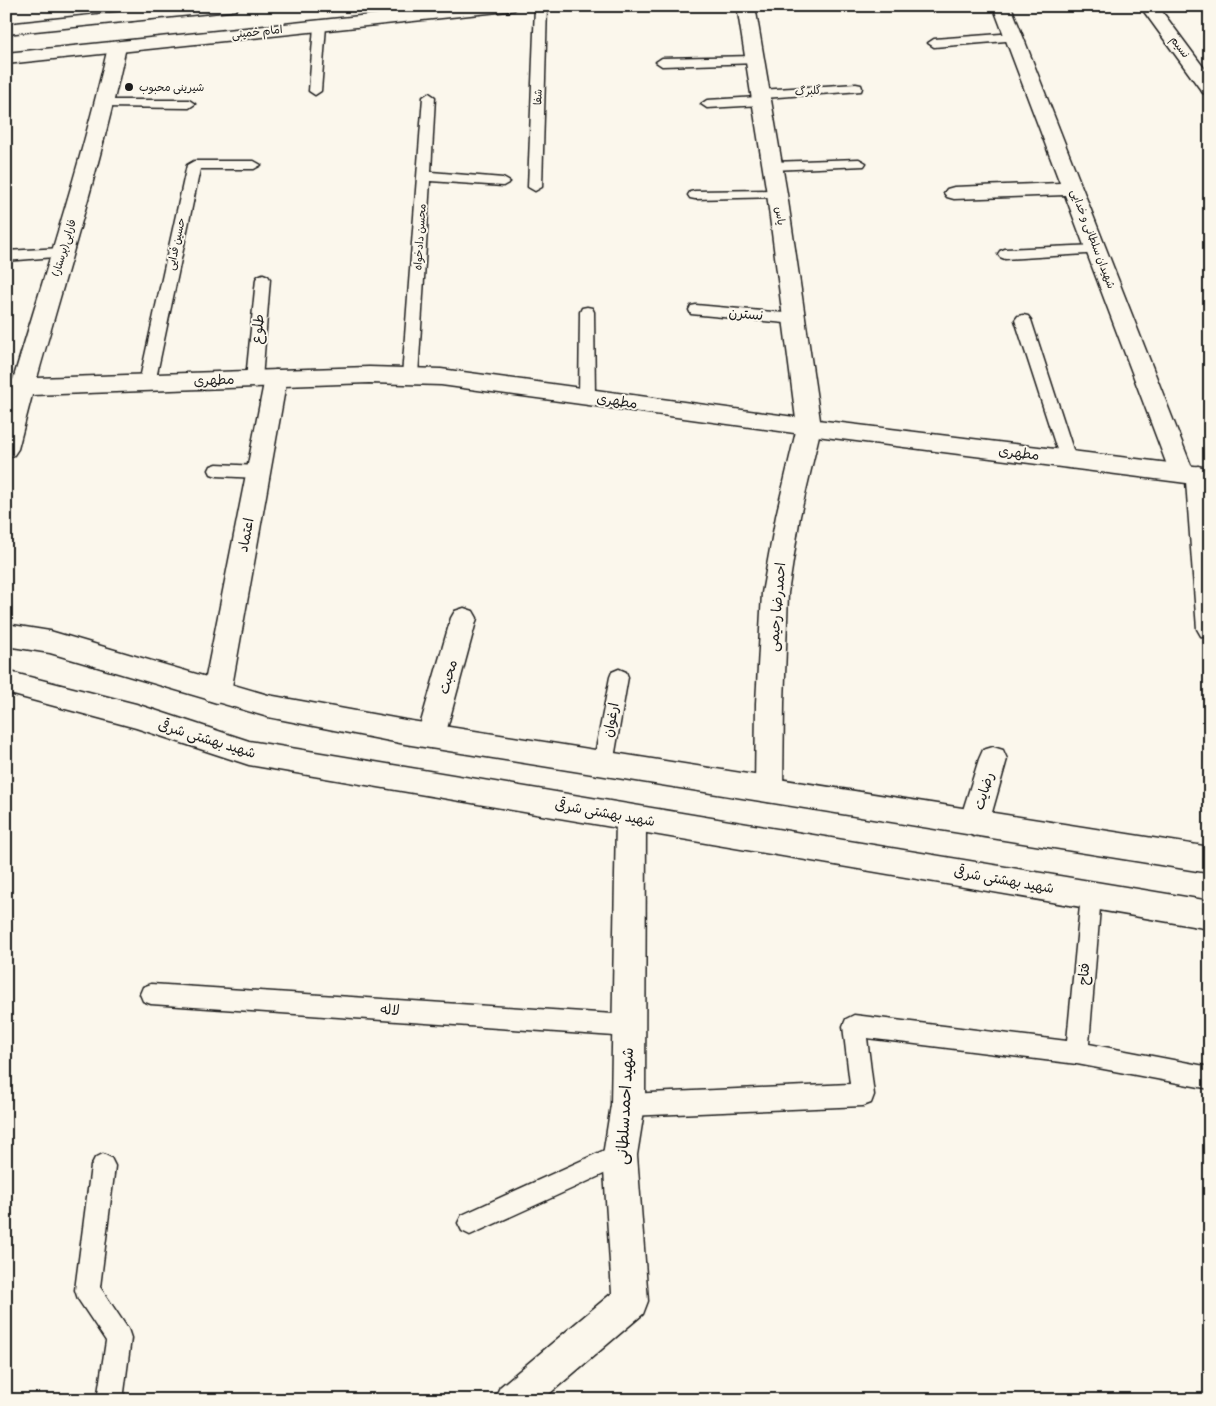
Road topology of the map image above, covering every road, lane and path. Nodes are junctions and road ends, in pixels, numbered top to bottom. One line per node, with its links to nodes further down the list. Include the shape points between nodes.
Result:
1 (230, 6): 8 (street)
2 (395, 6): 11 (street, via 291,20)
3 (508, 6): 9 (street, امام خمینی)
4 (541, 6): 31 (lane, شفا)
5 (746, 6): 16 (street, یاس)
6 (1002, 6): 12 (street, شهیدان سلطانی و خدایی)
7 (1149, 6): 19 (street, نسیم)
8 (132, 11): 10 (street)
9 (320, 26): 11 (street, امام خمینی); 20 (lane)
10 (6, 29)
11 (244, 34): 14 (street, امام خمینی)
12 (1014, 36): 13 (lane); 32 (street, شهیدان سلطانی و خدایی)
13 (934, 43)
14 (118, 47): 15 (street, امام خمینی); 23 (street, (پرستار)فارابی)
15 (6, 58)
16 (755, 60): 17 (lane); 22 (street, یاس)
17 (662, 62)
18 (856, 88): 22 (lane, گلبرگ)
19 (1210, 90)
20 (315, 92)
21 (429, 98): 29 (lane, محسن دادخواه)
22 (761, 98): 25 (lane, گلبرگ); 28 (street, یاس)
23 (106, 104): 24 (lane); 37 (street, (پرستار)فارابی)
24 (189, 104)
25 (707, 104)
26 (859, 163): 28 (lane)
27 (254, 165): 47 (lane, حسین فدایی, via 194,165)
28 (772, 166): 33 (street, یاس)
29 (424, 176): 30 (lane); 45 (lane, محسن دادخواه)
30 (503, 182)
31 (535, 187)
32 (1073, 188): 34 (street); 36 (street, شهیدان سلطانی و خدایی)
33 (777, 194): 35 (lane); 43 (street, یاس)
34 (954, 194)
35 (695, 195)
36 (1097, 250): 38 (lane); 55 (street, شهیدان سلطانی و خدایی)
37 (62, 253): 39 (lane); 48 (street, (پرستار)فارابی)
38 (1005, 254)
39 (6, 256)
40 (263, 279): 46 (lane, طلوع)
41 (696, 310): 43 (lane, نسترن)
42 (587, 312): 49 (lane)
43 (796, 319): 50 (street, یاس)
44 (1023, 320): 52 (lane)
45 (410, 376): 46 (street, مطهری); 49 (street, مطهری, via 441,377)
46 (265, 379): 47 (street, مطهری); 54 (street, اعتماد)
47 (146, 383): 48 (street, مطهری)
48 (14, 388): 51 (street, (پرستار)فارابی)
49 (587, 397): 50 (street, مطهری)
50 (809, 427): 52 (street, مطهری); 65 (street, احمدرضا رحیمی, via 788,516 775,593)
51 (6, 449)
52 (1068, 459): 55 (street, مطهری)
53 (216, 470): 54 (lane)
54 (258, 472): 61 (street, اعتماد)
55 (1197, 475): 57 (street, شهیدان سلطانی و خدایی)
56 (464, 618): 62 (street, محبت)
57 (1210, 629)
58 (6, 635): 61 (street, via 50,642)
59 (619, 677): 64 (lane, ارغوان)
60 (6, 682): 66 (street, شهید بهشتی شرقی, via 136,716 249,753)
61 (217, 692): 62 (street, via 268,706)
62 (431, 736): 64 (street)
63 (993, 759): 67 (street, رضایت)
64 (603, 764): 65 (street)
65 (769, 790): 67 (street)
66 (631, 818): 69 (street, شهید بهشتی شرقی); 72 (street, شهید احمدسلطانی)
67 (974, 822): 68 (street)
68 (1210, 860)
69 (1091, 895): 70 (street, شهید بهشتی شرقی); 73 (lane, فتاح)
70 (1210, 915)
71 (151, 994): 72 (lane, لاله)
72 (629, 1026): 75 (street, شهید احمدسلطانی)
73 (1077, 1053): 74 (lane); 75 (lane, via 854,1026 863,1095)
74 (1210, 1078)
75 (628, 1105): 76 (street, شهید احمدسلطانی)
76 (620, 1155): 78 (lane); 80 (street, شهید احمدسلطانی, via 630,1301)
77 (103, 1166): 79 (lane, via 87,1290 119,1338)
78 (470, 1223)
79 (110, 1400)
80 (513, 1400)

